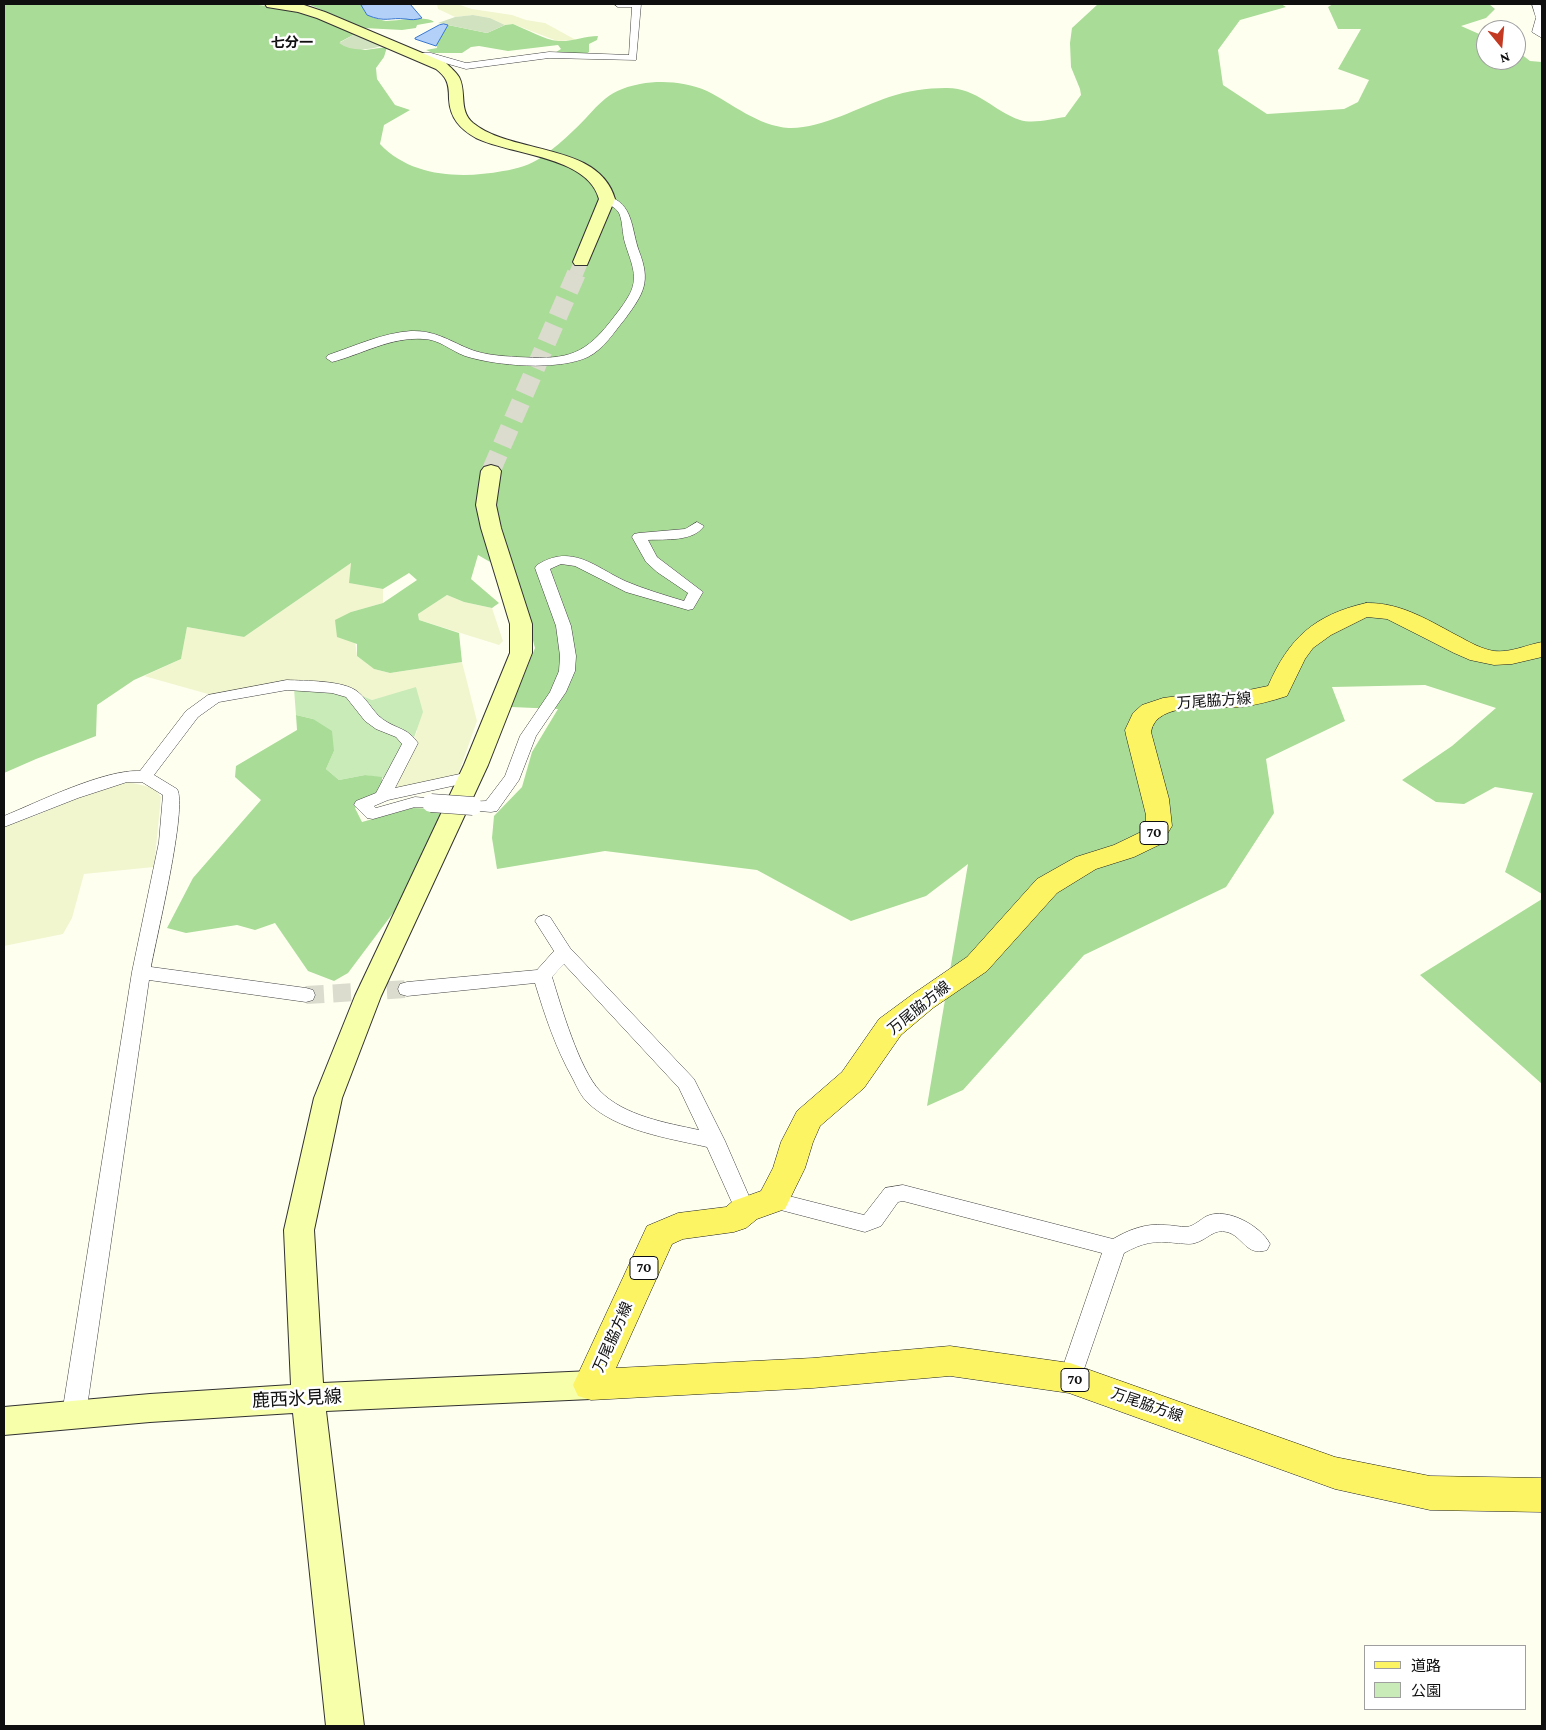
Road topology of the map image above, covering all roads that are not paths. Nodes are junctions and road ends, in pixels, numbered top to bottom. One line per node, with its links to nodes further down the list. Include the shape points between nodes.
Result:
1 (271, 4): 6 (street, via 322,15)
2 (618, 4): 3 (street)
3 (637, 4): 6 (street, via 633,58 549,55 466,66)
4 (1536, 4): 5 (street, via 1541,14 1537,32)
5 (1542, 35)
6 (419, 56): 7 (street, via 441,66 452,77 457,113 471,129 577,165 593,175 604,188)
7 (607, 199): 8 (street); 9 (street, via 622,207 626,214 630,244 642,278 630,304 610,330 584,354 548,362 483,356 470,354 426,335 408,335)
8 (581, 262)
9 (332, 358)
10 (491, 471): 14 (street, via 486,506 520,624 521,653 476,764)
11 (696, 526): 14 (street, via 686,533 640,537 651,559 696,592 688,606 630,588 581,563 566,559 542,568 568,638 567,672 553,700 536,721 521,750 513,776 491,807)
12 (1542, 650): 24 (main road, 万尾脇方線 / 70, via 1516,658 1493,658 1470,651 1402,616 1384,610 1367,610 1316,632 1296,650 1278,691 1260,698 1167,704 1143,716 1138,730 1159,815 1159,826 1151,838 1086,863 1047,886 977,964 890,1028 854,1080 808,1119 789,1168)
13 (144, 778): 15 (street, via 192,714 214,698 287,685 334,688 352,694 372,718 402,734 410,743); 16 (street, via 136,775 102,784); 19 (street, via 156,780 171,793 172,813)
14 (471, 791): 15 (street); 15 (street, bridge, via 431,803 415,802 373,814 362,805); 29 (street, via 368,996 328,1098 299,1230)
15 (383, 796)
16 (4, 822)
17 (544, 921): 18 (street)
18 (564, 952): 20 (street); 23 (street, via 686,1084)
19 (141, 972): 22 (street); 30 (street)
20 (542, 976): 21 (street); 23 (street, via 559,1030 593,1096 613,1111 650,1125)
21 (407, 989)
22 (306, 996)
23 (715, 1141): 24 (street)
24 (759, 1205): 26 (street, via 864,1224 874,1220 892,1194 903,1193); 28 (main road, 万尾脇方線 / 70, via 734,1218 678,1226 659,1235)
25 (1259, 1244): 26 (street, via 1233,1224 1214,1222 1192,1236 1152,1232 1134,1236)
26 (1115, 1248): 27 (street)
27 (1070, 1378): 28 (main road, 万尾脇方線 / 70, via 950,1361 813,1373); 32 (main road, 万尾脇方線 / 70, via 1336,1473 1430,1493)
28 (591, 1385): 29 (street, 鹿西氷見線)
29 (308, 1398): 30 (street, 鹿西氷見線); 33 (street)
30 (74, 1414): 31 (street, 鹿西氷見線)
31 (4, 1421)
32 (1542, 1495)
33 (344, 1726)

